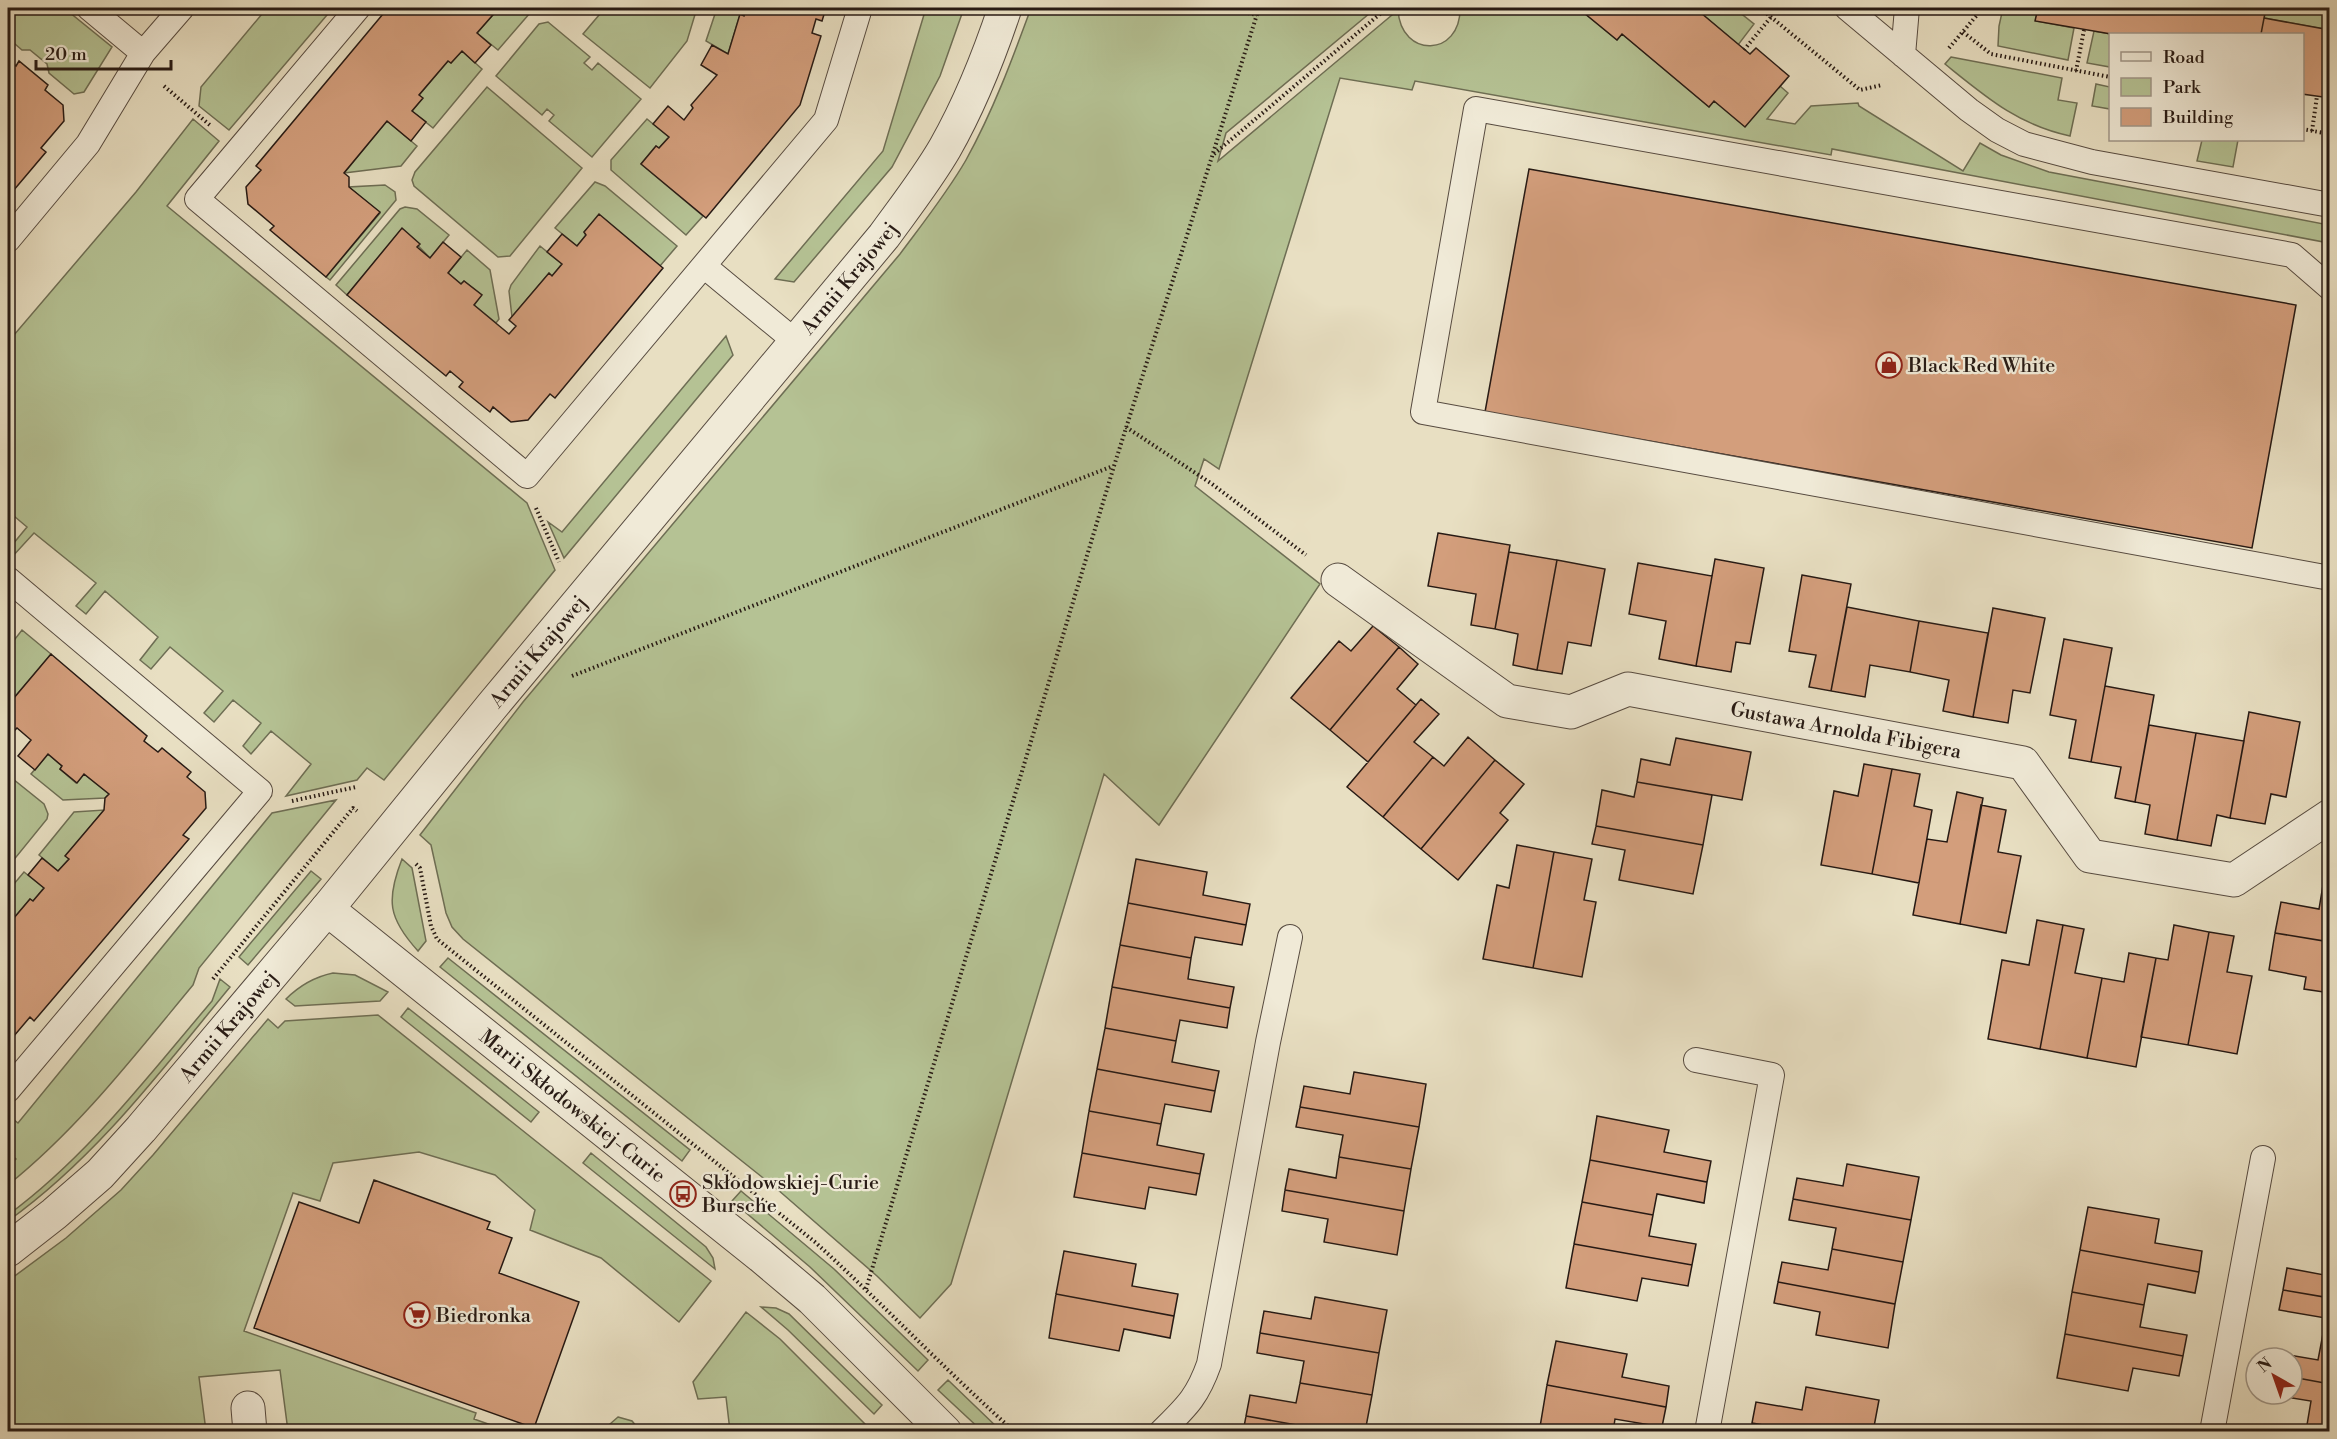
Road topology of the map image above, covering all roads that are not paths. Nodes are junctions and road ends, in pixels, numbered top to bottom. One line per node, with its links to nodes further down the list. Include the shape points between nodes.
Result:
1 (89, 8): 9 (lane)
2 (182, 8): 9 (lane)
3 (358, 8): 12 (lane, via 197,199 527,476)
4 (860, 8): 12 (lane, via 826,120)
5 (1005, 8): 14 (street, Armii Krajowej, via 971,96 945,149 884,236)
6 (1847, 8): 8 (lane)
7 (1907, 8): 8 (lane)
8 (1903, 55): 10 (lane, via 1997,130 2024,144 2092,162)
9 (140, 58): 11 (lane, via 88,144)
10 (2330, 206)
11 (8, 240)
12 (704, 266): 14 (lane)
13 (2330, 288): 15 (lane, via 2292,255 1476,109 1423,412)
14 (796, 342): 19 (street, Armii Krajowej)
15 (2330, 578)
16 (8, 579): 22 (lane, via 260,791)
17 (1338, 580): 18 (street, Gustawa Arnolda Fibigera, via 1507,701 1571,712 1628,689 2023,763 2090,856 2234,880)
18 (2330, 816)
19 (327, 909): 24 (street, Armii Krajowej, via 100,1174); 25 (street, Marii Skłodowskiej-Curie, via 812,1299)
20 (1290, 937): 26 (lane, via 1209,1364 1200,1389)
21 (1695, 1060): 27 (lane, via 1772,1075)
22 (8, 1090)
23 (2263, 1158): 28 (lane)
24 (8, 1250)
25 (945, 1431)
26 (1161, 1431)
27 (1707, 1431)
28 (2212, 1431)

